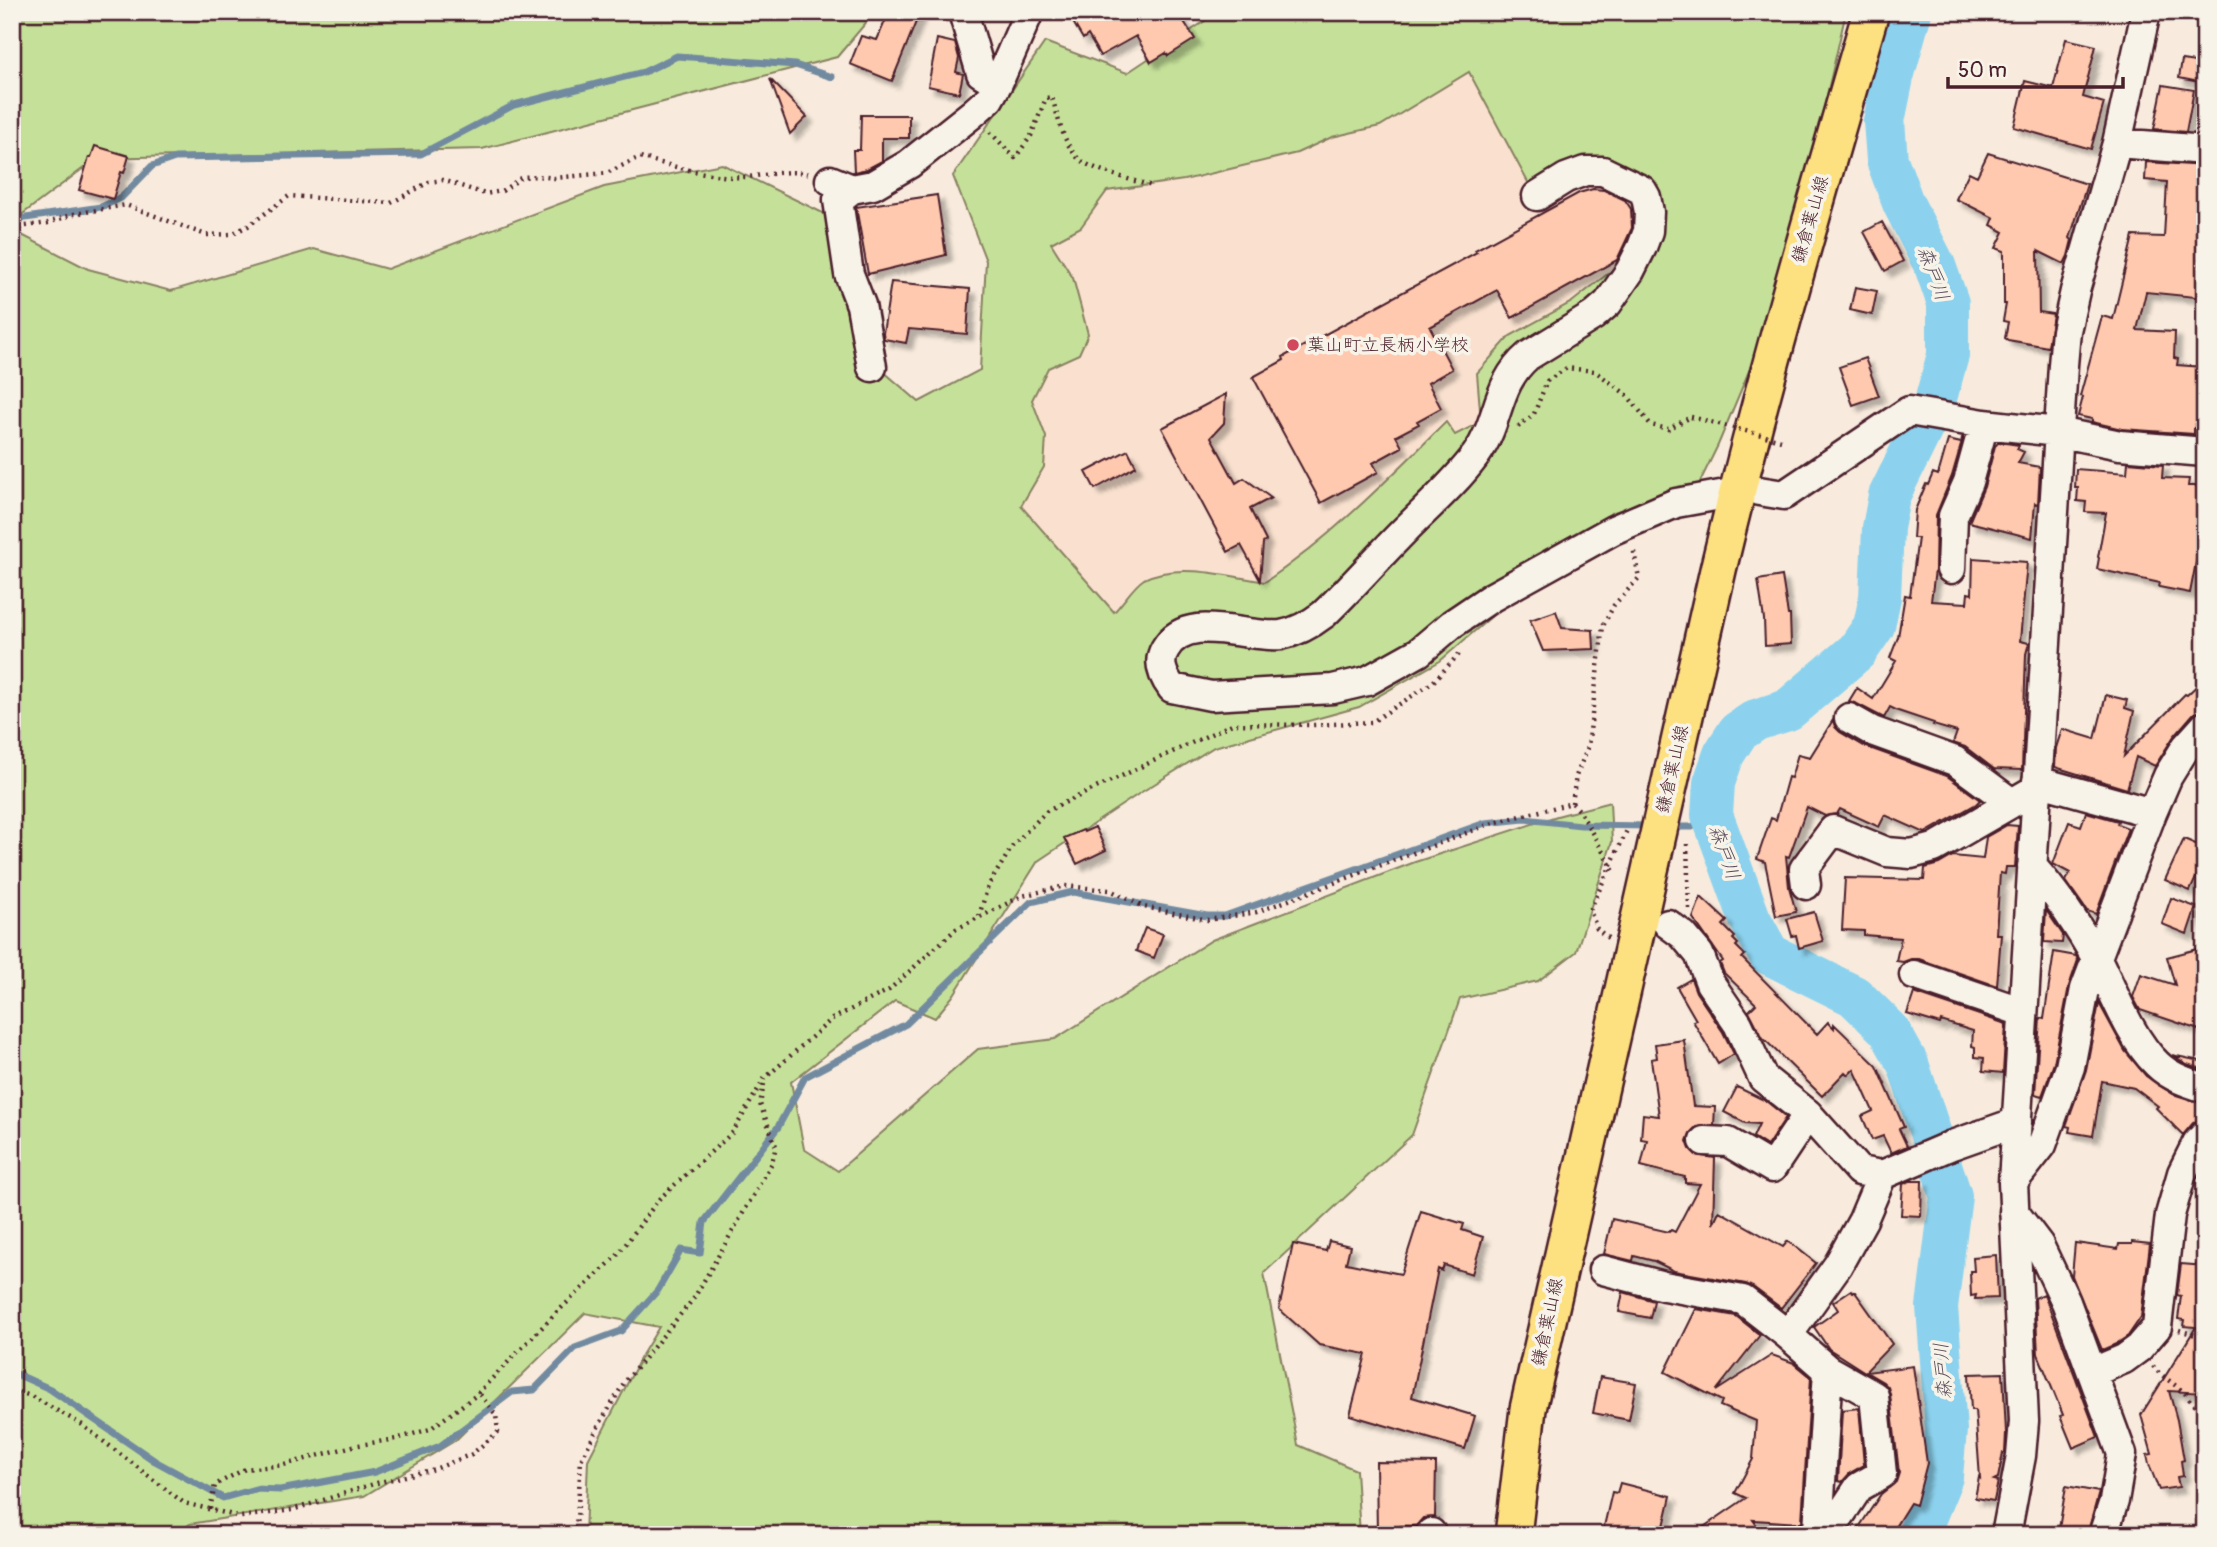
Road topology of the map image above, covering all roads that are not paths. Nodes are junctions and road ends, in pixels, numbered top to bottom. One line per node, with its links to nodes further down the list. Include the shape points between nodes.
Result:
1 (963, 12): 5 (street, via 981,73)
2 (1029, 12): 5 (street)
3 (1871, 12): 13 (main road, 鎌倉葉山線, via 1815,199)
4 (2146, 12): 6 (street)
5 (998, 83): 9 (street, via 989,99 909,164 873,184 841,185 838,200 849,274 861,305)
6 (2117, 143): 7 (street); 11 (street, via 2066,331)
7 (2205, 150)
8 (1537, 196): 13 (street, via 1585,170 1603,171 1642,190 1649,212 1648,231 1630,271 1608,303 1518,364 1503,388 1476,455 1312,623 1280,635 1205,628 1186,631 1166,647 1161,666 1165,679 1172,688 1211,696 1322,690 1367,681 1419,652 1492,597 1613,530 1676,503)
9 (872, 366)
10 (1984, 424): 11 (street); 13 (street, via 1909,411 1784,495); 14 (street, via 1953,516)
11 (2058, 432): 12 (street, via 2120,445); 17 (street)
12 (2205, 452)
13 (1748, 491): 38 (main road, 鎌倉葉山線, via 1533,1385)
14 (1951, 569)
15 (1849, 718): 17 (street)
16 (2205, 726): 18 (street, via 2168,776)
17 (2028, 791): 18 (street); 19 (street); 20 (street, via 1934,848 1912,854 1887,852 1833,830 1804,869)
18 (2152, 813): 22 (street)
19 (2032, 866): 22 (street, via 2055,892); 24 (street)
20 (1806, 884)
21 (1675, 929): 26 (street, via 1699,954 1710,983 1738,1024 1763,1078)
22 (2096, 959): 25 (street, via 2144,1050 2160,1067); 31 (street, via 2085,989 2070,1067 2042,1145)
23 (1914, 975): 24 (street)
24 (2023, 1012): 27 (street)
25 (2205, 1088)
26 (1808, 1114): 29 (street, via 1772,1168 1728,1142); 30 (street, via 1859,1171)
27 (2017, 1122): 30 (street); 31 (street)
28 (2205, 1135): 36 (street, via 2182,1173 2170,1215 2157,1327 2124,1359)
29 (1704, 1141)
30 (1882, 1175): 34 (street, via 1838,1265)
31 (2013, 1182): 32 (street)
32 (2014, 1212): 36 (street, via 2039,1245); 39 (street, via 2024,1421)
33 (1603, 1270): 34 (street, via 1743,1300)
34 (1788, 1335): 35 (street)
35 (1828, 1370): 37 (street); 37 (street, via 1874,1396 1882,1474 1859,1486 1837,1520)
36 (2093, 1372): 40 (street, via 2122,1454 2115,1501)
37 (1815, 1532)
38 (1513, 1535)
39 (2006, 1535)
40 (2103, 1535)

